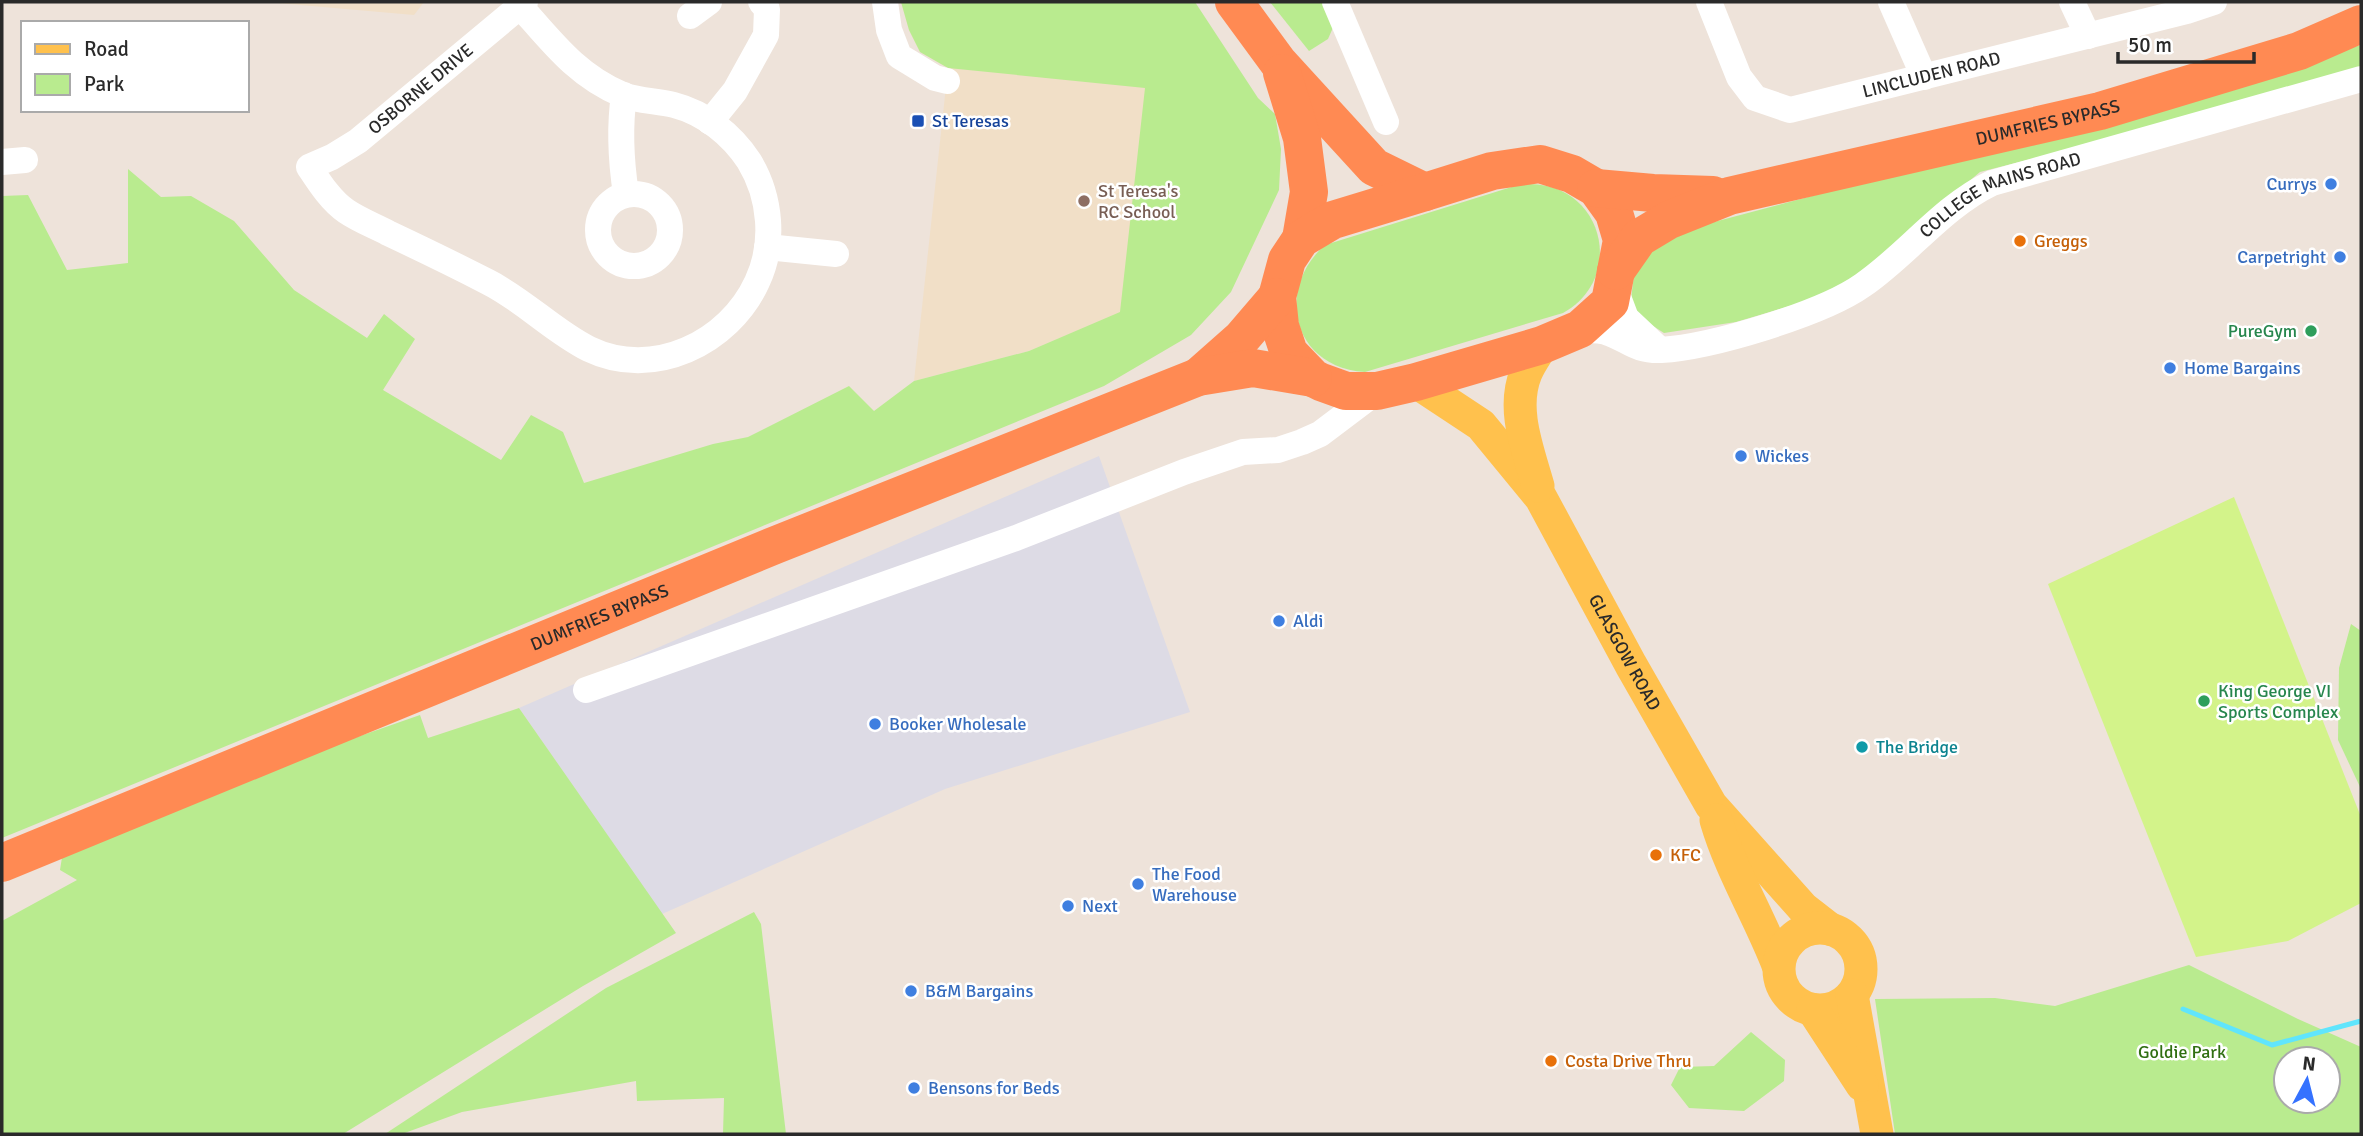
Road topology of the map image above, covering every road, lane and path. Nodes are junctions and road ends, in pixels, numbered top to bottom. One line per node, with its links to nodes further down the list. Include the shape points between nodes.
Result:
1 (761, 2): 17 (street, via 767,9 766,35 735,91)
2 (885, 2): 15 (street, via 899,56)
3 (1234, 2): 12 (highway)
4 (1335, 2): 18 (street)
5 (1709, 2): 13 (street, LINCLUDEN ROAD, via 1739,77 1755,98 1790,110)
6 (1891, 2): 13 (street)
7 (2072, 2): 11 (street)
8 (2214, 2): 11 (street, LINCLUDEN ROAD)
9 (522, 4): 16 (street, via 579,71); 24 (street, OSBORNE DRIVE, via 358,141 309,167 344,211 493,285 589,349 614,357 668,356 718,333 753,291)
10 (2361, 24): 22 (highway, DUMFRIES BYPASS, via 2299,51 2100,111)
11 (2088, 36): 13 (street, LINCLUDEN ROAD)
12 (1279, 62): 20 (highway, via 1374,167); 23 (highway, via 1302,138 1309,192)
13 (1924, 77)
14 (2361, 79): 30 (street, COLLEGE MAINS ROAD, via 1992,183 1974,192 1840,299 1745,332)
15 (947, 81)
16 (624, 95): 17 (street, via 675,105); 21 (street, via 620,120)
17 (710, 122): 24 (street, via 737,145 757,176 767,211)
18 (1386, 122)
19 (1596, 188): 20 (highway, via 1540,164 1492,171); 22 (highway, DUMFRIES BYPASS); 26 (highway, via 1614,213 1622,240)
20 (1425, 192): 23 (highway, via 1333,220)
21 (626, 194)
22 (1729, 196): 26 (highway, DUMFRIES BYPASS, via 1669,220 1639,238)
23 (1301, 239): 27 (highway, via 1287,260)
24 (767, 247): 25 (street)
25 (836, 254)
26 (1615, 278): 28 (highway, DUMFRIES BYPASS, via 1610,302); 30 (street, via 1626,318)
27 (1277, 297): 31 (highway, DUMFRIES BYPASS, via 1241,339); 32 (highway, via 1289,353)
28 (1580, 330): 29 (highway, DUMFRIES BYPASS); 30 (street, COLLEGE MAINS ROAD, via 1606,332 1639,349)
29 (1542, 345): 33 (highway, DUMFRIES BYPASS); 36 (main road, GLASGOW ROAD, via 1525,373 1520,398 1522,426)
30 (1660, 350)
31 (1198, 377): 32 (highway, DUMFRIES BYPASS, via 1253,368); 39 (highway, DUMFRIES BYPASS)
32 (1317, 380): 34 (highway, DUMFRIES BYPASS, via 1346,391); 35 (street, via 1323,400 1320,419)
33 (1416, 382): 34 (highway, DUMFRIES BYPASS); 36 (main road, GLASGOW ROAD, via 1481,425)
34 (1377, 391): 35 (street, via 1320,434)
35 (1302, 442): 37 (street, via 1278,450 1243,452 1208,464 1016,538)
36 (1541, 498): 38 (main road, GLASGOW ROAD)
37 (586, 690)
38 (1711, 805): 40 (main road, GLASGOW ROAD, via 1803,908); 41 (main road, GLASGOW ROAD, via 1725,851)
39 (2, 863)
40 (1830, 929): 41 (main road, via 1802,931 1782,951); 42 (main road, via 1842,934 1858,952 1861,975)
41 (1778, 965): 43 (main road, via 1787,994)
42 (1852, 995): 43 (main road, via 1835,1008); 44 (main road)
43 (1813, 1010): 44 (main road)
44 (1869, 1096): 45 (main road)
45 (1877, 1134)

